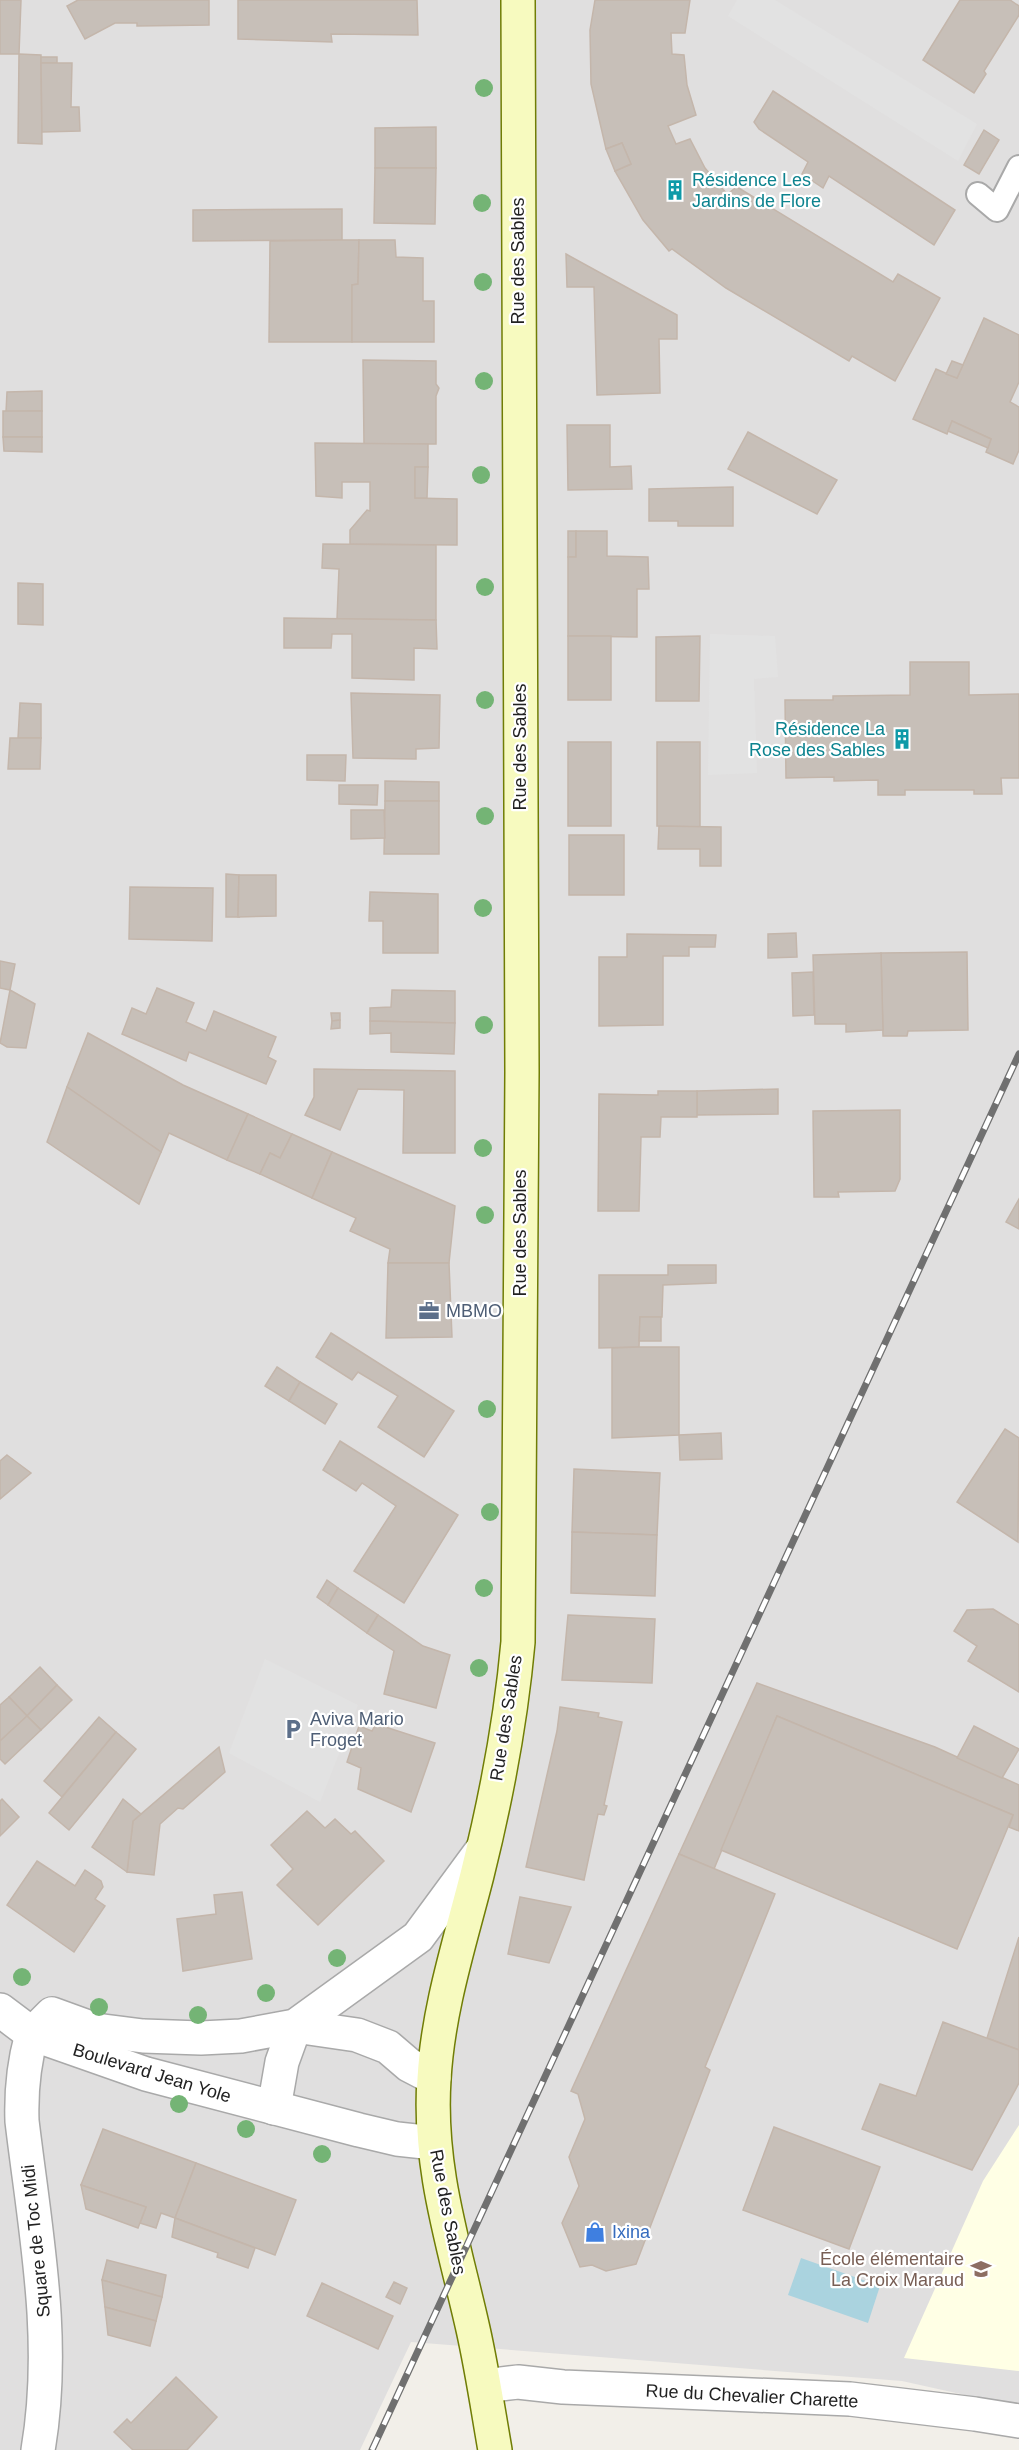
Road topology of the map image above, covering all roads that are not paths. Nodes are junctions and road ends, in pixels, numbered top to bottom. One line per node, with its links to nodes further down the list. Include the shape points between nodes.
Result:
1 (518, 0): 4 (main road, Rue des Sables, via 522,1060 519,1642 513,1697)
2 (1019, 167): 3 (lane, via 997,210)
3 (978, 194)
4 (482, 1850): 6 (street, Boulevard Jean Yole, via 418,1937); 8 (main road, Rue des Sables, via 460,1933)
5 (0, 2010): 7 (street, Boulevard Jean Yole)
6 (295, 2026): 7 (street, Boulevard Jean Yole, via 241,2036 143,2036 96,2030 52,2014); 8 (street, Boulevard Jean Yole, via 357,2035 388,2047 409,2065); 9 (street, via 282,2062)
7 (32, 2034): 9 (street, Boulevard Jean Yole, via 146,2074); 13 (street, Square de Toc Midi, via 21,2097 46,2320)
8 (434, 2078): 10 (main road, Rue des Sables)
9 (274, 2108): 10 (street, Boulevard Jean Yole, via 398,2139)
10 (435, 2143): 11 (main road, Rue des Sables, via 447,2229)
11 (485, 2386): 12 (street, Rue du Chevalier Charette, via 518,2382 849,2399); 14 (main road, Rue des Sables)
12 (1019, 2421)
13 (38, 2450)
14 (495, 2450)

